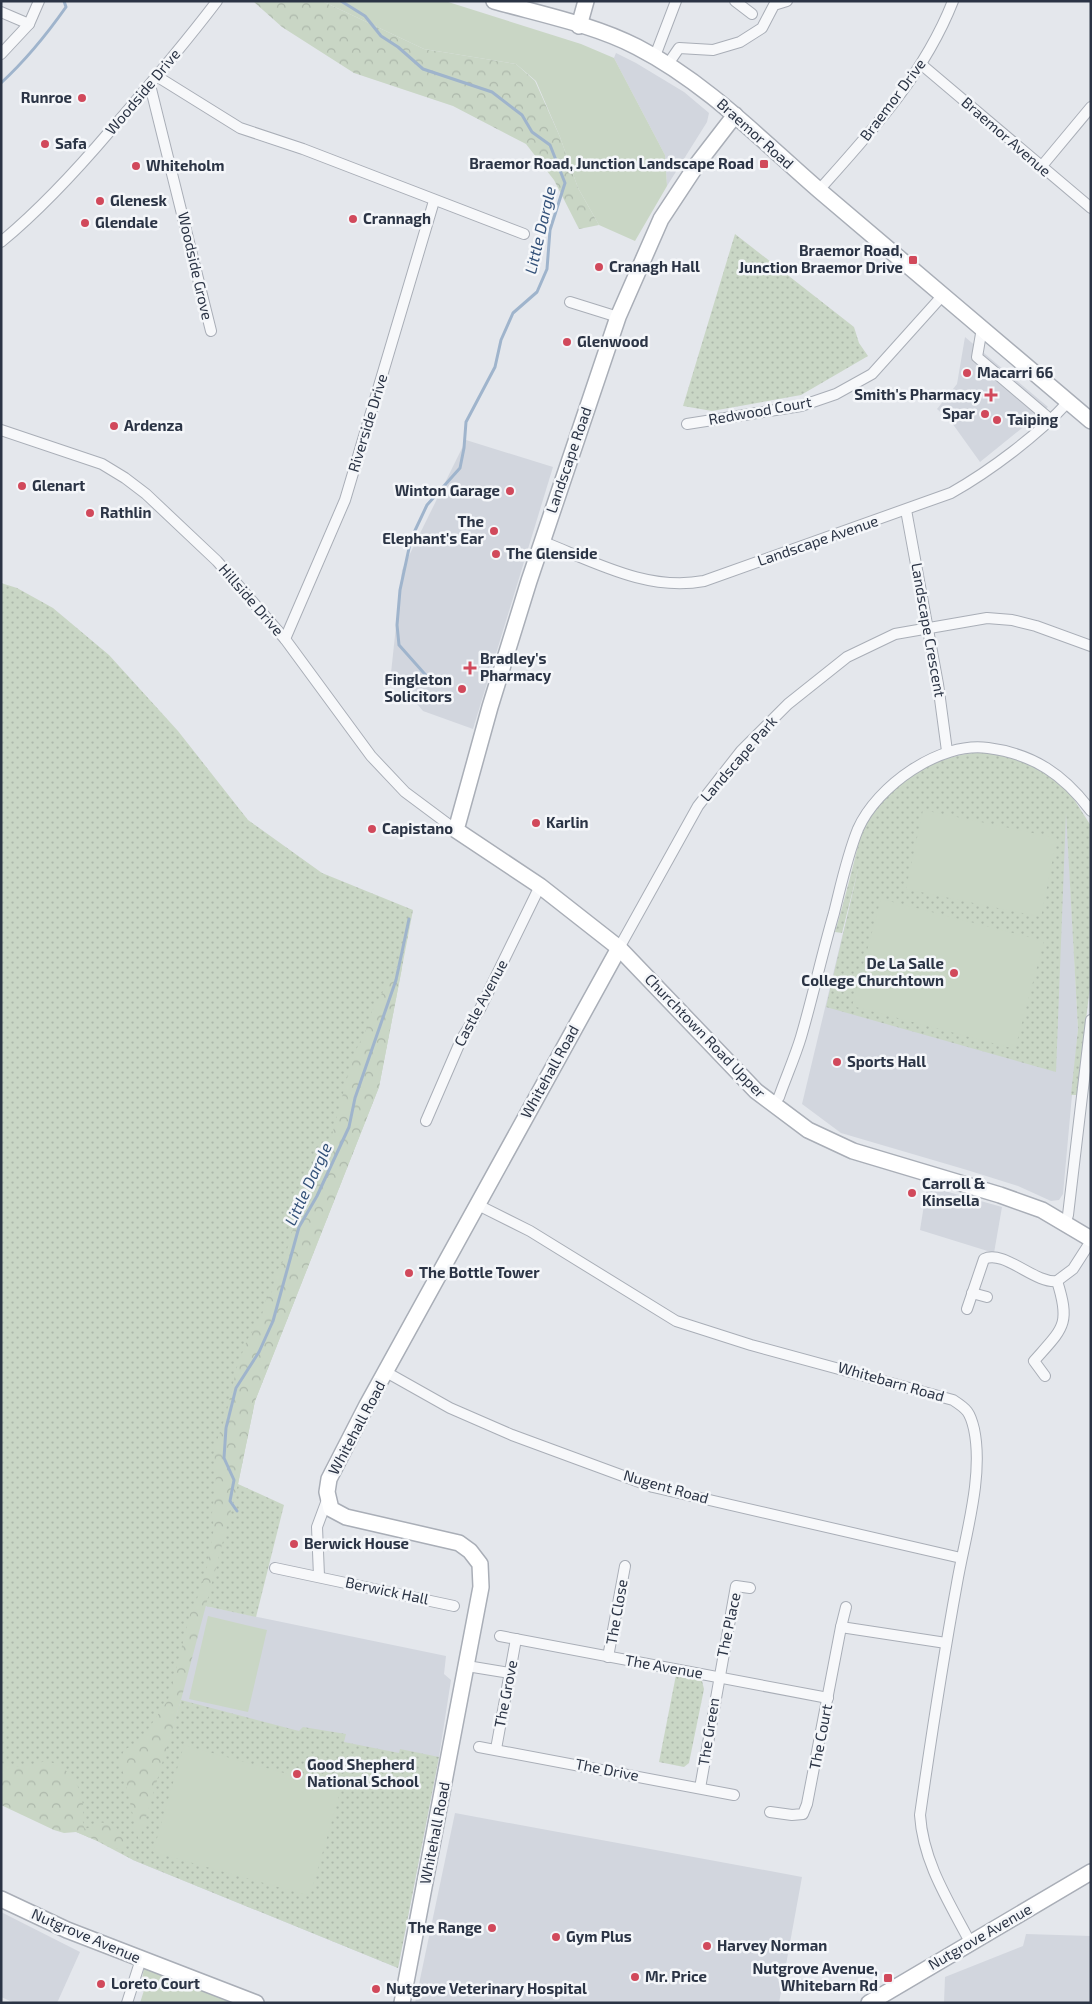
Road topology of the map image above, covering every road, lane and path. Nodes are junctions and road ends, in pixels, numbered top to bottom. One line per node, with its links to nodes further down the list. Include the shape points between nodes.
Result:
1 (39, 1): 12 (street)
2 (217, 1): 17 (street, Woodside Drive)
3 (494, 1): 13 (street, Braemor Road)
4 (586, 1): 13 (street)
5 (676, 1): 15 (street)
6 (735, 1): 11 (street)
7 (787, 1): 9 (street)
8 (953, 1): 16 (street, Braemor Drive)
9 (772, 3): 15 (street, via 762,28 740,42 712,50 678,48)
10 (1, 12): 12 (street)
11 (752, 14)
12 (29, 24): 14 (street)
13 (579, 26): 15 (street, Braemor Road, via 616,37)
14 (1, 54)
15 (661, 60): 20 (street, Braemor Road)
16 (922, 65): 21 (street, Braemor Avenue); 22 (street, Braemor Drive, via 880,122)
17 (158, 77): 18 (street, Woodside Drive); 23 (street, via 240,128 303,149)
18 (150, 85): 26 (street, Woodside Drive, via 73,176); 31 (street, Woodside Grove)
19 (1091, 107): 21 (street)
20 (735, 115): 22 (street, Braemor Road); 29 (street, Landscape Road, via 661,219)
21 (1041, 167): 24 (street, Braemor Avenue)
22 (819, 190): 27 (street, Braemor Road)
23 (434, 201): 25 (street); 40 (street, Riverside Drive, via 345,500)
24 (1091, 208)
25 (524, 234)
26 (1, 242)
27 (943, 295): 30 (street, Braemor Road); 35 (street, Redwood Court, via 872,374 836,394 801,406)
28 (570, 302): 29 (street)
29 (618, 317): 38 (street, Landscape Road)
30 (982, 328): 32 (street, Braemor Road); 33 (street, via 977,358)
31 (211, 331)
32 (1068, 402): 33 (street, Landscape Avenue); 34 (street, Braemor Road)
33 (1050, 419): 37 (street, Landscape Avenue, via 974,480 951,494)
34 (1091, 421)
35 (687, 424)
36 (1, 430): 40 (street, Hillside Drive, via 102,464 125,478 217,561)
37 (906, 510): 38 (street, Landscape Avenue, via 689,584 626,575); 39 (street, Landscape Crescent)
38 (542, 541): 44 (street, Landscape Road)
39 (927, 627): 41 (street, Landscape Park, via 987,618 1012,620); 42 (street, Landscape Crescent); 46 (street, Landscape Park, via 895,634 847,657 788,704 741,751 698,806)
40 (285, 639): 44 (street, Hillside Drive, via 372,756 405,792)
41 (1091, 646)
42 (948, 751): 43 (street, via 983,747 1024,756 1062,778); 48 (street, via 898,780 880,797 858,829 801,1038 779,1097)
43 (1091, 811)
44 (456, 830): 45 (street, Churchtown Road Upper)
45 (540, 886): 46 (street, Churchtown Road Upper); 49 (street, Castle Avenue, via 480,1009 457,1047)
46 (619, 948): 48 (street, Churchtown Road Upper, via 756,1091); 50 (street, Whitehall Road)
47 (1091, 1020): 51 (street)
48 (773, 1104): 51 (street, Churchtown Road Upper, via 808,1130 853,1152 1000,1195 1042,1210)
49 (426, 1121)
50 (478, 1205): 57 (street, Whitehall Road); 60 (street, Whitebarn Road, via 530,1231 676,1321 751,1345 953,1400 969,1411 976,1453 972,1503)
51 (1065, 1224): 52 (street, Churchtown Road Upper)
52 (1091, 1240): 53 (street, via 1073,1269)
53 (1057, 1281): 54 (street, via 1047,1280 989,1256 980,1264); 58 (street, via 1065,1315 1062,1326 1034,1361)
54 (972, 1293): 55 (street); 56 (street)
55 (988, 1297)
56 (967, 1309)
57 (386, 1372): 59 (street, Whitehall Road, via 329,1479); 60 (street, Nugent Road, via 458,1412 653,1487)
58 (1045, 1376)
59 (328, 1500): 63 (street, via 316,1527); 72 (street, Whitehall Road, via 331,1509 346,1517 459,1543 470,1551 480,1564 481,1586)
60 (961, 1558): 70 (street, Whitebarn Road)
61 (625, 1566): 71 (street, The Close)
62 (275, 1568): 63 (street, Berwick Hall)
63 (319, 1576): 65 (street, Berwick Hall)
64 (750, 1588): 74 (street, The Place, via 736,1586)
65 (454, 1606)
66 (846, 1607): 67 (street, The Court)
67 (841, 1627): 70 (street); 75 (street, The Court)
68 (500, 1636): 69 (street, The Avenue)
69 (516, 1639): 71 (street, The Avenue); 73 (street, The Grove)
70 (946, 1643): 83 (street, Whitebarn Road, via 920,1816 921,1838 933,1872)
71 (608, 1657): 74 (street, The Avenue)
72 (467, 1666): 73 (street); 87 (street, Whitehall Road)
73 (510, 1673): 77 (street, The Grove)
74 (718, 1677): 75 (street, The Avenue); 78 (street, The Green)
75 (828, 1698): 80 (street, The Court, via 803,1814 792,1816)
76 (479, 1747): 77 (street, The Drive)
77 (496, 1750): 78 (street, The Drive)
78 (700, 1788): 79 (street, The Drive)
79 (734, 1794)
80 (770, 1812)
81 (1091, 1872): 83 (street, Nutgrove Avenue)
82 (1, 1899): 84 (street, Nutgrove Avenue)
83 (970, 1942): 88 (street, Nutgrove Avenue)
84 (141, 1959): 85 (street); 86 (street, Nutgrove Avenue)
85 (127, 2003)
86 (256, 2003)
87 (402, 2003)
88 (869, 2003)

